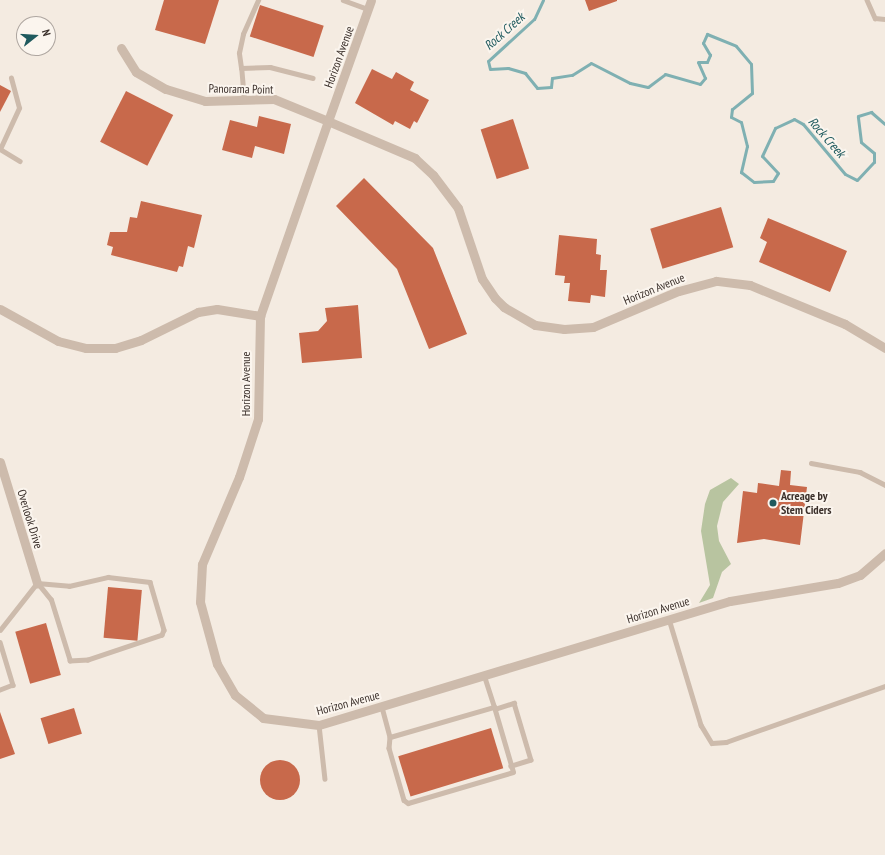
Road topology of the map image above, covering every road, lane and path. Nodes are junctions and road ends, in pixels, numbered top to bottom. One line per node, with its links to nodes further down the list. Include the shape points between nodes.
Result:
1 (258, 0): 7 (lane, via 239,53)
2 (342, 0): 4 (lane)
3 (867, 0): 5 (lane, via 875,18)
4 (370, 4): 11 (street, Horizon Avenue)
5 (885, 19)
6 (121, 48): 10 (street, Panorama Point, via 136,72 166,88 205,101)
7 (241, 68): 9 (lane, via 270,66); 10 (lane)
8 (11, 78): 12 (lane, via 19,108)
9 (313, 78)
10 (244, 100): 11 (street, Panorama Point, via 274,99)
11 (328, 121): 15 (street, Horizon Avenue); 16 (street, Horizon Avenue, via 415,158 433,175 458,208 482,279 504,307 535,325 564,330 593,327 678,290 716,281 750,285 845,324)
12 (0, 149): 13 (lane)
13 (20, 161)
14 (0, 309): 15 (street, via 58,341 86,348 115,348 141,340 198,312 216,309)
15 (260, 316): 30 (street, Horizon Avenue, via 258,419 239,477 202,564 200,602 217,664 235,695 263,718)
16 (885, 348)
17 (0, 462): 21 (street, Overlook Drive)
18 (811, 463): 19 (lane, via 860,472)
19 (885, 485)
20 (885, 553): 22 (street, Horizon Avenue, via 860,575 838,583 748,596)
21 (37, 583): 21 (lane, via 69,586 108,577 150,582 164,630 150,641 88,660 70,661 50,600); 23 (lane)
22 (670, 619): 25 (street, Horizon Avenue); 26 (lane, via 701,725 712,742 726,742)
23 (0, 630)
24 (0, 642): 27 (lane, via 13,685)
25 (484, 676): 28 (street, Horizon Avenue); 29 (lane)
26 (885, 686)
27 (0, 690)
28 (382, 707): 30 (street, Horizon Avenue); 31 (lane)
29 (494, 708): 31 (lane); 32 (lane); 32 (lane, via 514,703 531,760)
30 (319, 725): 33 (lane)
31 (390, 737): 32 (lane, via 392,756 404,800 408,803 513,772)
32 (512, 766)
33 (325, 779)

